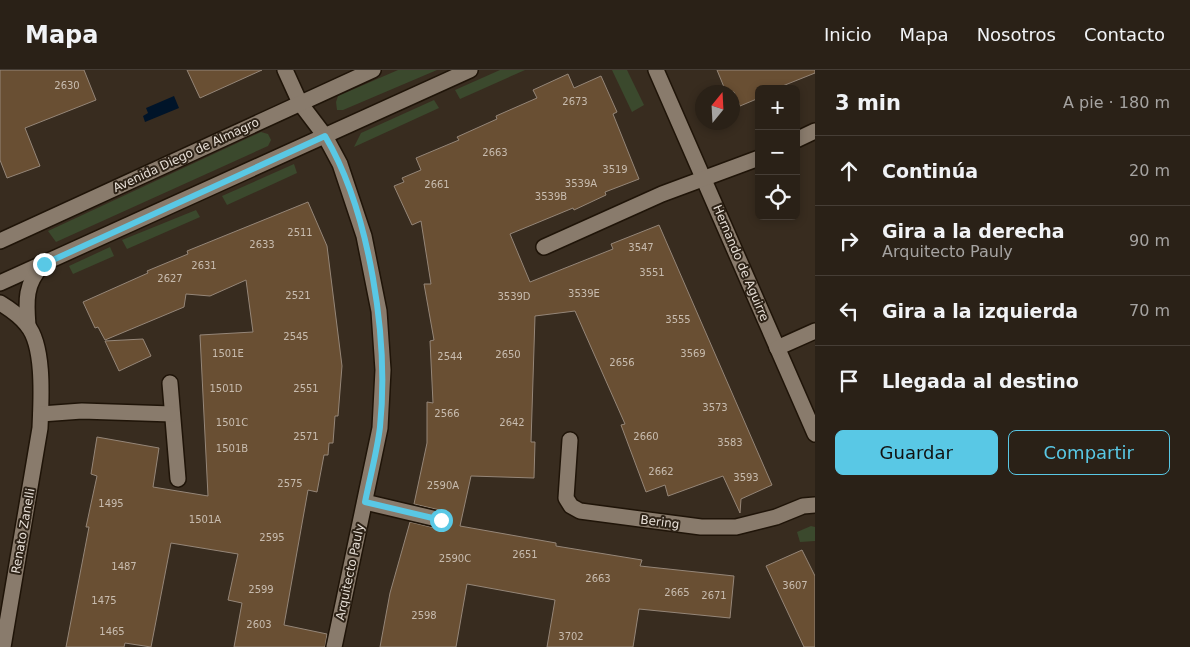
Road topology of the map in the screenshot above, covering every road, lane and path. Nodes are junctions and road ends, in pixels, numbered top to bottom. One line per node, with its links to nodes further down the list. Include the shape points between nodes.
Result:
1 (285, 70): 5 (street, Arquitecto Pauly)
2 (373, 70): 5 (street, Avenida Diego de Almagro)
3 (470, 70): 7 (street)
4 (656, 70): 10 (street, Hernando de Aguirre)
5 (300, 103): 7 (street, Arquitecto Pauly); 11 (street, Avenida Diego de Almagro)
6 (815, 131): 8 (street)
7 (325, 136): 13 (street); 25 (street, Arquitecto Pauly, via 340,164 364,236 378,310 383,370 380,428)
8 (800, 138)
9 (755, 160): 10 (street)
10 (704, 179): 12 (street, via 662,194); 18 (street, Hernando de Aguirre)
11 (0, 241)
12 (544, 247)
13 (44, 264): 14 (street); 16 (street, Renato Zanelli, via 28,286)
14 (0, 283)
15 (0, 303): 16 (street)
16 (28, 326): 20 (street, Renato Zanelli, via 39,357)
17 (815, 331): 18 (street)
18 (778, 348): 22 (street, Hernando de Aguirre)
19 (170, 383): 21 (street)
20 (41, 414): 21 (street, via 82,411); 28 (street, Renato Zanelli)
21 (172, 414): 24 (street)
22 (815, 434)
23 (570, 440): 26 (street, Bering, via 566,498 580,511 701,527 736,527)
24 (178, 479)
25 (365, 502): 27 (street); 29 (street, Arquitecto Pauly)
26 (815, 505)
27 (441, 520)
28 (3, 647)
29 (334, 647)

